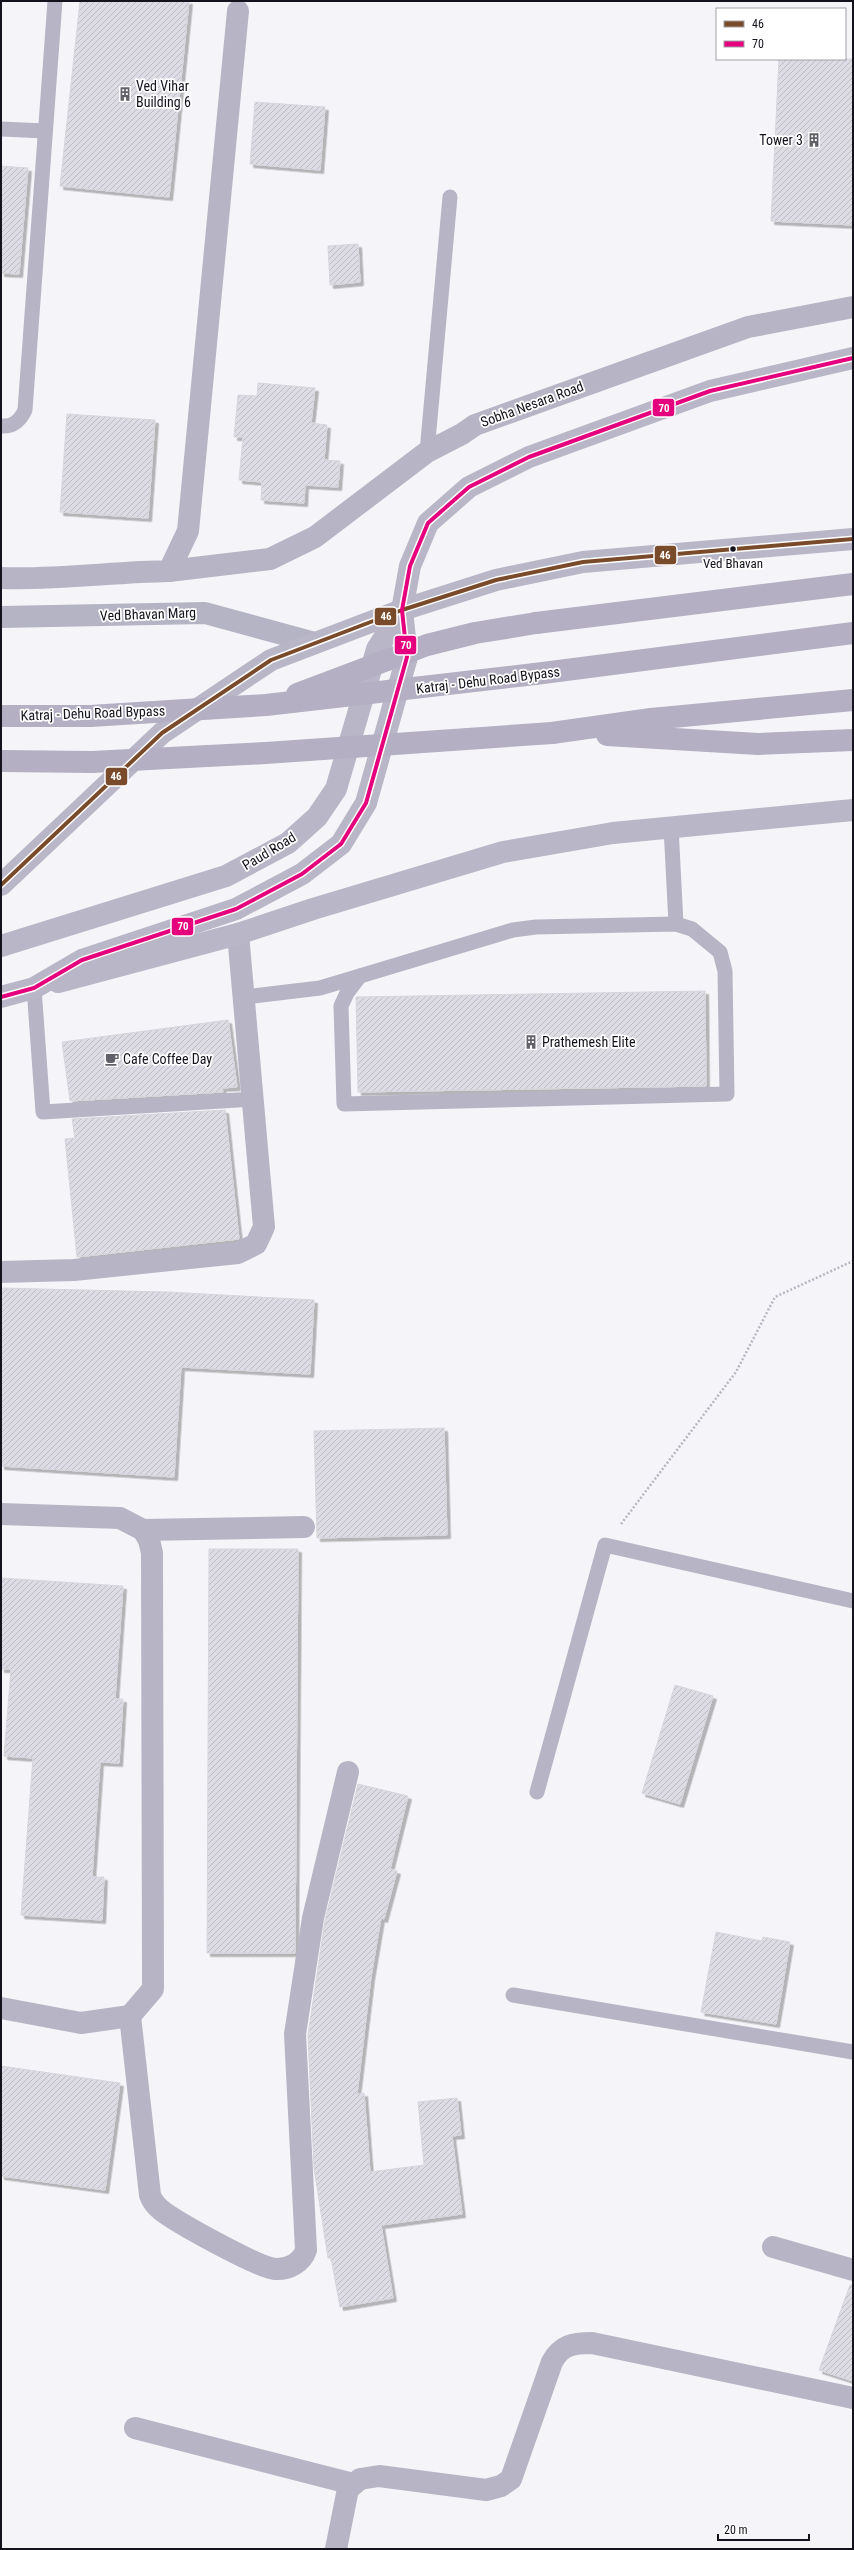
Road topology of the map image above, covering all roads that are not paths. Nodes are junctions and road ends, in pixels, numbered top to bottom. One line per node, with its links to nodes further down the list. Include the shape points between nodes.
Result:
1 (55, 1): 4 (lane)
2 (238, 11): 11 (street, via 188,531)
3 (1, 129): 4 (lane)
4 (45, 131): 8 (lane, via 25,410 14,424)
5 (450, 197): 9 (lane)
6 (853, 307): 9 (street, Sobha Nesara Road, via 748,327 475,425)
7 (853, 358): 14 (main road, Paud Road, via 710,391 529,457 470,487 428,523 410,566)
8 (1, 426)
9 (427, 452): 11 (street, Sobha Nesara Road, via 315,537 270,559)
10 (853, 539): 14 (main road, via 583,562 496,580)
11 (169, 571): 12 (street, Sobha Nesara Road, via 32,579)
12 (1, 578)
13 (853, 584): 19 (highway, bridge, via 475,632 427,645)
14 (402, 610): 17 (main road); 29 (main road, Paud Road, via 377,649 336,789 317,817 288,843 226,876); 31 (main road, Paud Road, via 407,657 366,804 341,844 302,874 236,909 82,960)
15 (1, 617): 17 (street, Ved Bhavan Marg, via 205,613)
16 (853, 633): 19 (highway, Katraj - Dehu Road Bypass, bridge, via 536,674)
17 (315, 643): 26 (main road, via 271,660 162,733)
18 (853, 700): 21 (highway, via 651,719)
19 (266, 705): 20 (highway, Katraj - Dehu Road Bypass, bridge, via 90,716)
20 (1, 716)
21 (552, 733): 22 (highway, via 758,744); 23 (highway, bridge, via 92,762)
22 (853, 740)
23 (1, 761)
24 (853, 810): 25 (main road)
25 (671, 827): 27 (lane); 28 (main road, via 612,833 502,852)
26 (1, 885)
27 (676, 924): 30 (lane, via 536,927 513,930); 30 (lane, via 692,929 720,952 725,971 727,1094 344,1104 341,1006 346,993)
28 (238, 934): 31 (main road); 33 (street)
29 (1, 946)
30 (360, 976): 33 (lane, via 320,988)
31 (34, 988): 32 (main road, Paud Road); 34 (lane, via 43,1112)
32 (1, 997)
33 (245, 997): 34 (street)
34 (254, 1099): 35 (street, via 264,1227 256,1244 238,1253 74,1270)
35 (1, 1272)
36 (1, 1514): 38 (street, via 120,1518)
37 (304, 1527): 38 (street)
38 (142, 1530): 44 (street, via 149,1540 152,1552 153,1989)
39 (853, 1601): 41 (lane, via 605,1545)
40 (348, 1772): 44 (street, via 313,1918 295,2034 306,2250 303,2258 292,2266 276,2269 248,2259 166,2214 153,2202 150,2195)
41 (537, 1792)
42 (513, 1995): 45 (lane)
43 (1, 2008): 44 (street, via 81,2022)
44 (130, 2016)
45 (853, 2052)
46 (773, 2246): 47 (street)
47 (853, 2270)
48 (853, 2398): 50 (street, via 592,2343 568,2345 557,2353 552,2362 510,2479 501,2486 472,2490 379,2476 369,2476)
49 (135, 2428): 50 (street)
50 (353, 2484): 51 (street, via 348,2489)
51 (336, 2549)

